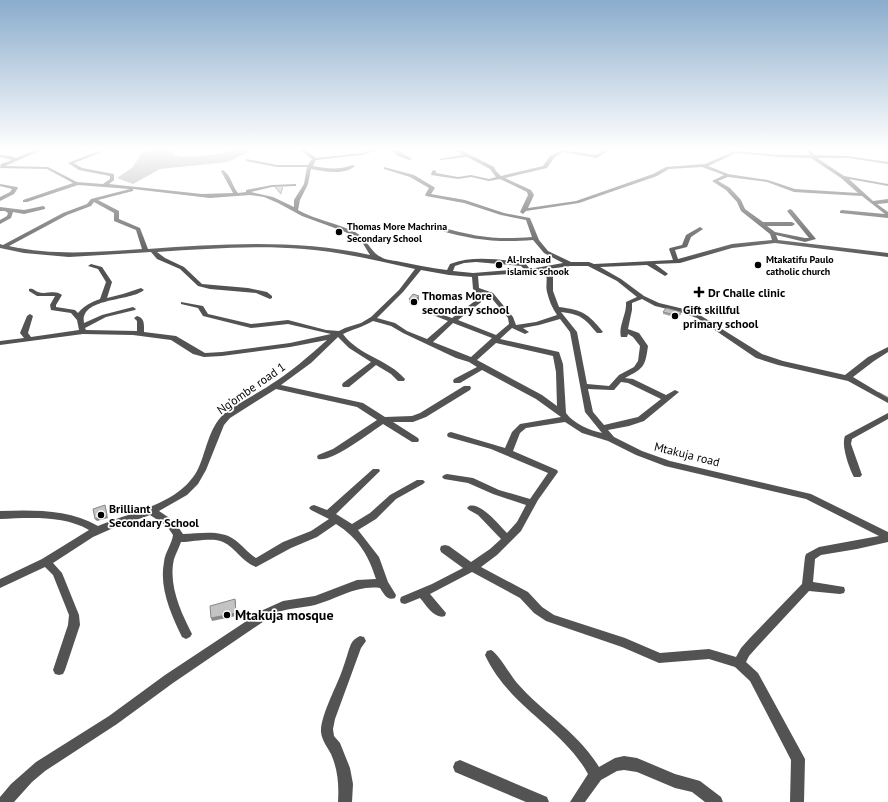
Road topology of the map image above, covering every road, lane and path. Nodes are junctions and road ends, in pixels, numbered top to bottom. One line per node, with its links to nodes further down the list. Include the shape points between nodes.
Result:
1 (2, 185): 16 (street, via 15,188 12,193)
2 (71, 185): 18 (street)
3 (109, 185): 13 (street)
4 (231, 185): 14 (street, via 233,191)
5 (288, 185): 14 (street, via 267,187)
6 (305, 185): 22 (street, via 297,200)
7 (428, 185): 29 (street, via 432,188 428,195)
8 (519, 185): 25 (street, via 531,193)
9 (625, 185): 25 (street, via 578,202)
10 (721, 185): 31 (street, via 739,201 743,210)
11 (781, 185): 15 (street, via 794,190)
12 (853, 185): 15 (street)
13 (137, 188): 14 (street, via 202,196); 17 (street)
14 (239, 194): 22 (street, via 264,195)
15 (864, 195): 20 (street)
16 (0, 199)
17 (93, 200): 38 (street, via 89,205 65,214); 39 (street, via 117,212 116,220 138,229)
18 (25, 201)
19 (888, 201): 20 (street)
20 (872, 203): 28 (street)
21 (43, 208): 24 (street, via 24,212)
22 (296, 209): 41 (street, via 304,215 348,230 360,237 372,255)
23 (0, 210): 24 (street)
24 (7, 210): 30 (street, via 10,215)
25 (524, 210): 29 (street)
26 (790, 211): 35 (street, via 813,239 805,240)
27 (842, 212): 28 (street)
28 (888, 215)
29 (525, 218): 36 (street, via 529,221)
30 (0, 222)
31 (762, 224): 32 (street); 35 (street)
32 (792, 224)
33 (441, 229): 36 (street, via 492,241)
34 (700, 229): 42 (street, via 688,236 685,246 672,248)
35 (773, 233): 37 (street)
36 (535, 238): 44 (street, via 544,250)
37 (775, 241): 40 (street); 42 (street, via 732,246)
38 (2, 246): 39 (street, via 24,251 69,255)
39 (148, 250): 41 (street, via 244,245 298,247); 56 (street, via 161,260 181,267 202,286 264,293)
40 (886, 255)
41 (382, 259): 47 (street)
42 (676, 262): 43 (street)
43 (648, 263): 46 (street); 51 (street)
44 (570, 264): 46 (street); 48 (street)
45 (91, 266): 58 (street, via 100,268 109,282)
46 (594, 266): 57 (street)
47 (420, 268): 50 (street); 65 (street, Ng’ombe road 1, via 405,292)
48 (546, 269): 49 (street); 62 (street, Mtakuja road, via 550,274 550,291)
49 (528, 271): 50 (street, via 522,264 476,260 452,265); 52 (street)
50 (449, 273): 52 (street)
51 (665, 274)
52 (475, 275): 55 (street, via 476,289)
53 (31, 290): 67 (street, via 37,294 58,294 53,309 73,311)
54 (140, 290): 58 (street)
55 (480, 291): 66 (street, via 476,296 478,302); 68 (street, via 491,294 513,321)
56 (270, 297)
57 (642, 297): 81 (street, via 695,315 759,356); 84 (street, via 629,302 630,308 623,333 636,335 645,349 642,361 637,370)
58 (103, 300): 67 (street, via 83,312)
59 (183, 303): 72 (street, via 201,307 205,315 245,325 262,326 288,322)
60 (133, 309): 67 (street, via 104,316)
61 (430, 312): 66 (street)
62 (559, 312): 68 (street, via 537,324); 70 (street, via 573,311 588,318); 87 (street, Mtakuja road, via 573,332)
63 (30, 316): 73 (street, via 24,333)
64 (137, 318): 71 (street, via 140,321)
65 (372, 319): 72 (street, Ng’ombe road 1); 75 (street, via 393,324)
66 (452, 321): 74 (street); 75 (street)
67 (82, 326): 71 (street); 73 (street)
68 (514, 326): 69 (street); 74 (street)
69 (525, 332)
70 (599, 332)
71 (141, 335): 72 (street, via 173,338 204,355 290,345)
72 (337, 335): 79 (street, via 352,352); 86 (street, Ng’ombe road 1)
73 (28, 338): 76 (street)
74 (496, 339): 78 (street); 92 (street, via 556,354 560,368 560,399)
75 (428, 342): 78 (street)
76 (0, 343)
77 (888, 349): 81 (street)
78 (472, 360): 80 (street)
79 (376, 361): 82 (street); 85 (street)
80 (482, 367): 83 (street); 92 (street, via 539,397)
81 (846, 377): 91 (street)
82 (401, 379)
83 (457, 380)
84 (619, 380): 87 (street, via 608,389); 90 (street, via 630,381)
85 (346, 385)
86 (275, 386): 94 (street, via 360,405); 108 (street, Ng’ombe road 1, via 227,416 220,424 195,482 184,493)
87 (583, 386): 95 (street, Mtakuja road, via 589,412)
88 (467, 388): 94 (street, via 413,419)
89 (675, 392): 90 (street)
90 (666, 398): 95 (street, via 641,420)
91 (888, 401)
92 (564, 416): 97 (street, via 586,432); 99 (street, via 523,426 516,432)
93 (888, 416): 102 (street, via 848,438 847,444)
94 (383, 420): 98 (street); 100 (street, via 336,451)
95 (603, 428): 97 (street, Mtakuja road)
96 (451, 435): 99 (street)
97 (611, 439): 113 (street, Mtakuja road, via 668,464 808,496)
98 (415, 440)
99 (508, 452): 105 (street, via 554,472)
100 (321, 457)
101 (376, 471): 110 (street, via 330,513)
102 (857, 475)
103 (447, 477): 105 (street, via 470,480 496,492)
104 (420, 482): 111 (street, via 393,497 373,516)
105 (532, 503): 115 (street, via 518,528)
106 (314, 508): 110 (street)
107 (472, 508): 115 (street, via 481,512)
108 (151, 511): 112 (street, Ng’ombe road 1); 114 (street, via 171,524)
109 (0, 515): 112 (street, via 68,518 90,525)
110 (333, 517): 111 (street); 114 (street, via 314,534 287,545 256,563 249,560 226,539)
111 (352, 529): 120 (street, via 374,560)
112 (98, 531): 117 (street, Ng’ombe road 1)
113 (888, 537): 121 (street, via 819,551 810,557)
114 (178, 538): 127 (street, via 170,557 167,576 170,592)
115 (507, 539): 118 (street)
116 (445, 549): 118 (street)
117 (46, 562): 119 (street, Ng’ombe road 1); 131 (street, via 57,573 74,615 74,625)
118 (472, 568): 123 (street); 130 (street, via 524,595 550,618 625,643 659,658 709,654)
119 (0, 584)
120 (383, 584): 124 (street); 134 (street, via 374,582 349,586 316,600 274,609 250,622 234,637 26,779)
121 (807, 586): 122 (street); 130 (street, via 758,637)
122 (840, 590)
123 (422, 593): 125 (street); 126 (street)
124 (391, 595)
125 (405, 600)
126 (442, 613)
127 (186, 634)
128 (360, 641): 135 (street, via 327,729 328,738 343,768 346,784)
129 (490, 655): 133 (street, via 514,687 573,741 585,755)
130 (739, 663): 139 (street, via 754,677 798,759)
131 (60, 670)
132 (460, 767): 136 (street)
133 (596, 775): 137 (street); 138 (street, via 624,763 637,765 675,782 694,786)
134 (5, 802)
135 (345, 802)
136 (542, 802)
137 (577, 802)
138 (716, 802)
139 (797, 802)

